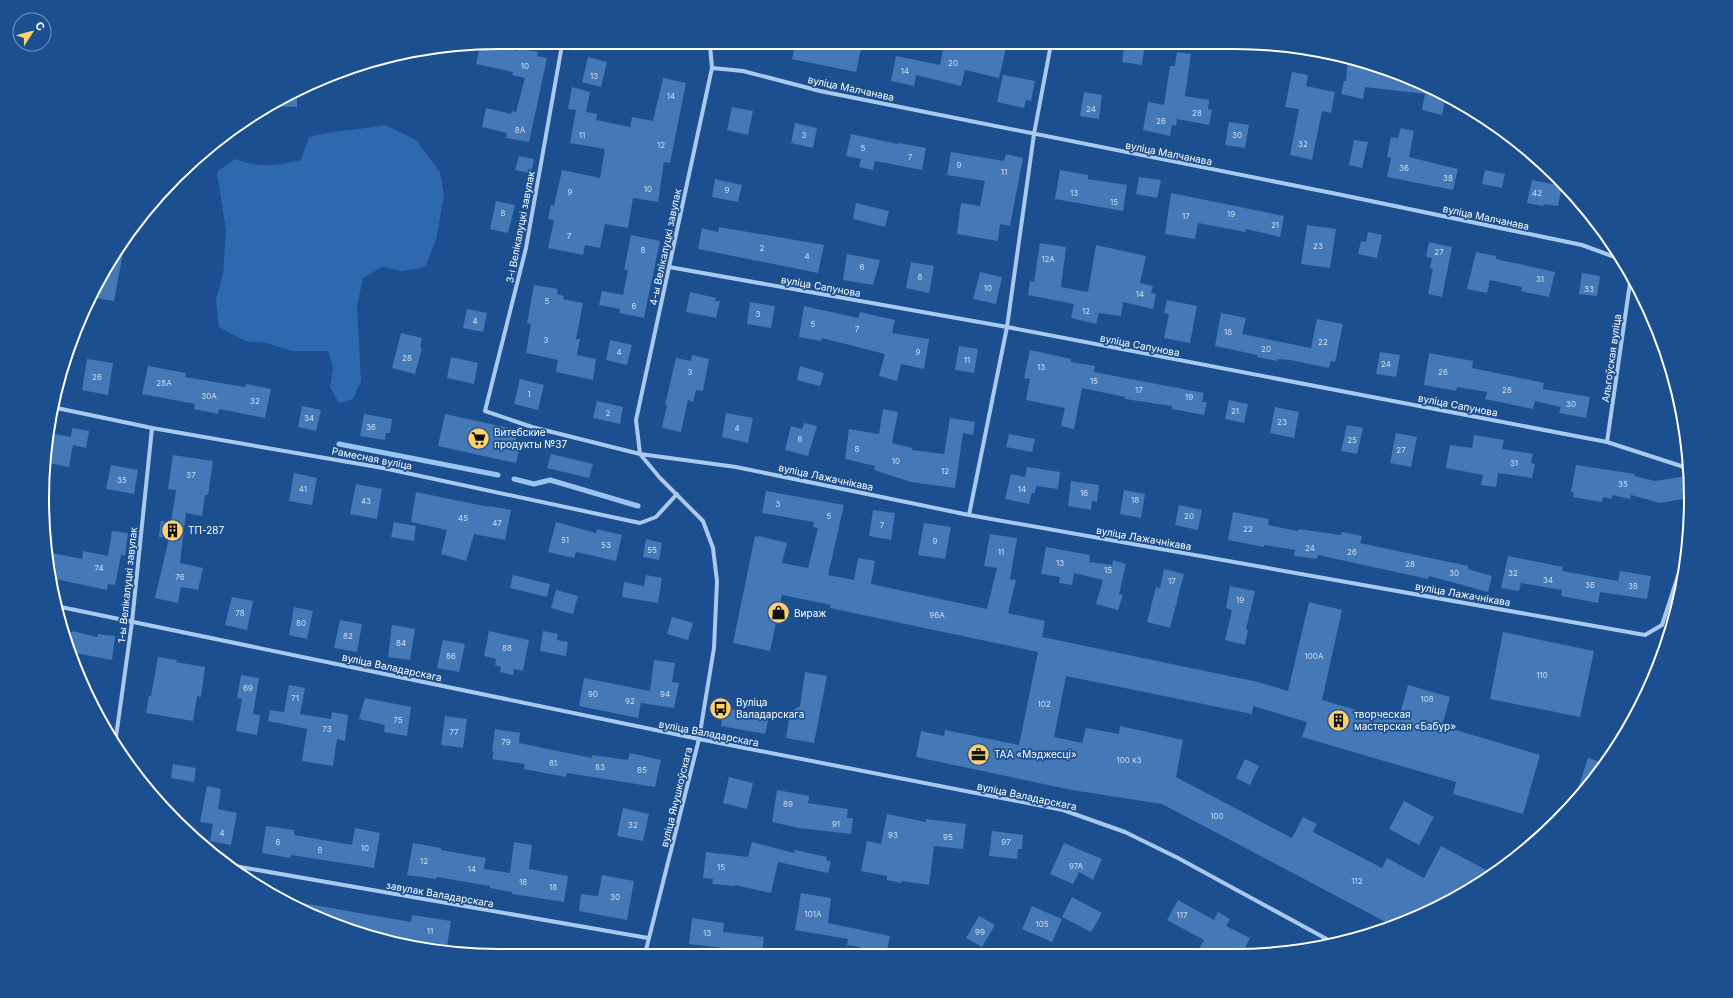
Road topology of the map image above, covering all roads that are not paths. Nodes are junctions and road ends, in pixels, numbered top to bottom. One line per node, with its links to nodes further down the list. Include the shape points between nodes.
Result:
1 (561, 49): 11 (street, 3-і Велікалуцкі завулак, via 526,248)
2 (710, 49): 4 (street, 4-ы Велікалуцкі завулак)
3 (1050, 49): 5 (street)
4 (712, 68): 5 (street, вуліца Малчанава, via 744,71 820,91); 7 (street, 4-ы Велікалуцкі завулак)
5 (1034, 134): 6 (street, вуліца Малчанава, via 1574,244); 9 (street)
6 (1613, 257)
7 (669, 267): 9 (street, вуліца Сапунова); 14 (street, 4-ы Велікалуцкі завулак, via 636,420)
8 (1630, 285): 13 (street, Альгоўская вуліца)
9 (1007, 327): 13 (street, вуліца Сапунова); 17 (street)
10 (59, 408): 12 (street, Рамесная вуліца)
11 (486, 410): 14 (street, вуліца Лажачнікава, via 532,426)
12 (152, 428): 16 (street, Рамесная вуліца, via 383,468 640,523 656,517); 20 (street, 1-ы Велікалуцкі завулак)
13 (1607, 442): 15 (street, вуліца Сапунова)
14 (640, 454): 16 (street, вуліца Янушкоўскага); 17 (street, вуліца Лажачнікава, via 736,467)
15 (1683, 467)
16 (677, 494): 22 (street, вуліца Янушкоўскага, via 702,521 713,548 717,581 714,648)
17 (969, 515): 18 (street, вуліца Лажачнікава, via 1645,635 1662,625)
18 (1676, 583)
19 (62, 607): 20 (street, вуліца Валадарскага)
20 (132, 622): 21 (street, 1-ы Велікалуцкі завулак); 22 (street, вуліца Валадарскага)
21 (116, 735)
22 (699, 739): 24 (street, вуліца Янушкоўскага); 25 (street, вуліца Валадарскага, via 1063,810 1125,832)
23 (241, 867): 24 (street, завулак Валадарскага)
24 (648, 938): 26 (street, вуліца Янушкоўскага)
25 (1327, 939)
26 (645, 949)

